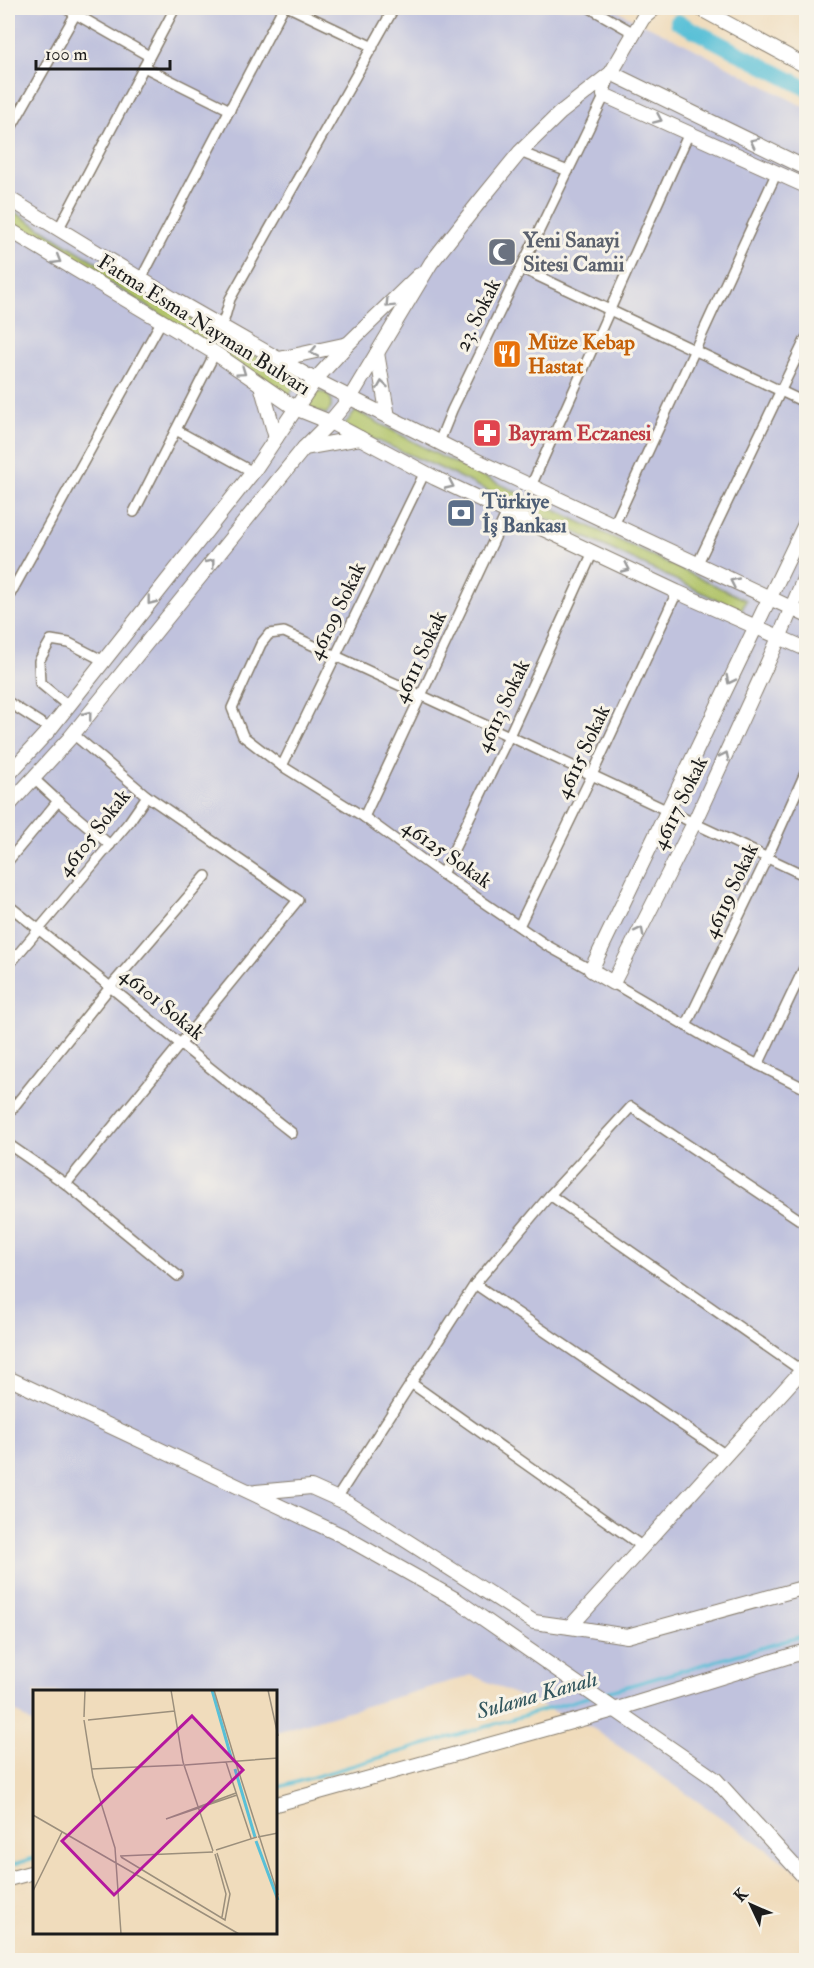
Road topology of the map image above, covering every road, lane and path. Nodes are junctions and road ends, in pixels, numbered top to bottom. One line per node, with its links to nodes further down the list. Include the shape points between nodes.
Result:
1 (65, 8): 9 (street)
2 (175, 8): 12 (street)
3 (283, 8): 17 (street)
4 (291, 8): 11 (street)
5 (394, 8): 11 (street)
6 (590, 8): 10 (street)
7 (654, 8): 10 (street)
8 (699, 8): 13 (street)
9 (78, 11): 12 (street); 18 (street)
10 (634, 33): 15 (street)
11 (374, 47): 33 (street, via 230,299)
12 (149, 56): 14 (street)
13 (807, 66)
14 (144, 67): 17 (street); 26 (street)
15 (611, 73): 16 (street, 23. Sokak); 20 (street, via 560,112); 21 (street, one-way to 15)
16 (604, 94): 19 (street, one-way to 19); 22 (street, 23. Sokak)
17 (230, 110): 30 (street)
18 (8, 133)
19 (689, 133): 23 (street); 31 (street)
20 (520, 152): 22 (street); 28 (street)
21 (807, 168)
22 (568, 171): 29 (street, 23. Sokak)
23 (777, 172): 24 (street); 36 (street)
24 (807, 186)
25 (8, 198): 26 (street, Fatma Esma Nayman Bulvarı)
26 (59, 228): 30 (street, Fatma Esma Nayman Bulvarı)
27 (8, 229): 32 (street, Fatma Esma Nayman Bulvarı, one-way to 32)
28 (431, 263): 35 (street, one-way to 35); 38 (street)
29 (521, 268): 31 (street); 51 (street, 23. Sokak)
30 (141, 279): 33 (street, Fatma Esma Nayman Bulvarı)
31 (610, 310): 36 (street); 55 (street)
32 (161, 322): 37 (street, Fatma Esma Nayman Bulvarı); 64 (street)
33 (222, 327): 39 (street, Fatma Esma Nayman Bulvarı)
34 (807, 338): 42 (street)
35 (348, 344): 39 (street, one-way to 39); 40 (street)
36 (695, 350): 42 (street); 59 (street)
37 (215, 353): 41 (street, Fatma Esma Nayman Bulvarı, one-way to 41); 48 (street)
38 (377, 353): 43 (street); 46 (street, one-way to 38)
39 (279, 359): 40 (street, Fatma Esma Nayman Bulvarı)
40 (315, 380): 43 (street, Fatma Esma Nayman Bulvarı); 45 (street)
41 (261, 385): 45 (street, Fatma Esma Nayman Bulvarı); 49 (street)
42 (781, 390): 44 (street); 61 (street)
43 (350, 398): 46 (street, Fatma Esma Nayman Bulvarı); 47 (street)
44 (807, 402)
45 (296, 408): 47 (street, Fatma Esma Nayman Bulvarı); 49 (street)
46 (388, 417): 51 (street, Fatma Esma Nayman Bulvarı)
47 (330, 422): 50 (street, Fatma Esma Nayman Bulvarı); 52 (street)
48 (176, 430): 53 (street); 56 (street)
49 (276, 438): 53 (street)
50 (360, 438): 52 (street); 54 (street, Fatma Esma Nayman Bulvarı)
51 (439, 442): 55 (street, Fatma Esma Nayman Bulvarı)
52 (304, 448): 77 (street, one-way to 52)
53 (253, 472): 72 (street, one-way to 72)
54 (425, 472): 57 (street, Fatma Esma Nayman Bulvarı, one-way to 57); 71 (street, 46109 Sokak)
55 (531, 486): 59 (street, Fatma Esma Nayman Bulvarı)
56 (134, 512)
57 (507, 512): 60 (street, Fatma Esma Nayman Bulvarı); 73 (street, 46111 Sokak)
58 (807, 522): 65 (street, 46117 Sokak)
59 (614, 525): 61 (street, Fatma Esma Nayman Bulvarı)
60 (593, 552): 63 (street, Fatma Esma Nayman Bulvarı, one-way to 63); 78 (street, 46113 Sokak)
61 (697, 565): 65 (street, Fatma Esma Nayman Bulvarı, one-way to 61)
62 (807, 574): 66 (street, 46117 Sokak)
63 (677, 592): 68 (street, Fatma Esma Nayman Bulvarı); 82 (street, 46115 Sokak)
64 (8, 598)
65 (770, 598): 66 (street, Fatma Esma Nayman Bulvarı); 68 (street, 46117 Sokak)
66 (791, 608): 67 (street, Fatma Esma Nayman Bulvarı); 69 (street, 46117 Sokak)
67 (807, 615)
68 (755, 627): 69 (street, Fatma Esma Nayman Bulvarı); 87 (street, 46117 Sokak, one-way to 87)
69 (779, 638): 70 (street, Fatma Esma Nayman Bulvarı); 89 (street, 46117 Sokak, one-way to 69)
70 (807, 650)
71 (336, 656): 73 (street, 46125 Sokak); 79 (street, 46109 Sokak); 79 (street, 46125 Sokak, via 284,632 269,634 261,644 232,708 243,736)
72 (104, 661): 75 (street); 75 (street, via 69,643 51,640 39,661 40,683)
73 (422, 696): 78 (street, 46125 Sokak); 88 (street, 46111 Sokak)
74 (8, 702): 76 (street)
75 (68, 706): 76 (street)
76 (50, 729): 81 (street)
77 (73, 734): 83 (street); 84 (street, 46105 Sokak)
78 (509, 736): 82 (street, 46125 Sokak); 93 (street, 46113 Sokak)
79 (282, 766): 88 (street, 46125 Sokak)
80 (807, 771): 91 (street, 46119 Sokak)
81 (8, 775)
82 (592, 775): 87 (street, 46125 Sokak); 97 (street, 46115 Sokak)
83 (33, 778): 85 (street); 86 (street)
84 (147, 796): 90 (street, 46105 Sokak); 105 (street, via 298,900)
85 (58, 801): 90 (street); 92 (street)
86 (8, 806)
87 (668, 810): 89 (street, 46125 Sokak); 101 (street, 46117 Sokak)
88 (364, 817): 93 (street, 46125 Sokak)
89 (694, 823): 91 (street, 46125 Sokak); 102 (street, 46117 Sokak, one-way to 89)
90 (110, 844): 98 (street, 46105 Sokak)
91 (767, 858): 95 (street, 46125 Sokak); 104 (street, 46119 Sokak)
92 (8, 861)
93 (442, 874): 97 (street, 46125 Sokak)
94 (206, 876): 103 (street)
95 (807, 876)
96 (8, 905): 98 (street, 46101 Sokak)
97 (519, 926): 101 (street, 46125 Sokak)
98 (38, 929): 100 (street, 46105 Sokak); 103 (street, 46101 Sokak)
99 (807, 964): 106 (street)
100 (8, 966)
101 (591, 970): 102 (street)
102 (613, 983): 104 (street)
103 (111, 986): 105 (street, 46101 Sokak); 108 (street)
104 (686, 1026): 106 (street)
105 (180, 1043): 109 (street, 46101 Sokak); 111 (street)
106 (758, 1065): 107 (street)
107 (807, 1089)
108 (8, 1114)
109 (292, 1133)
110 (8, 1144): 111 (street)
111 (66, 1185): 114 (street)
112 (550, 1195): 113 (street, via 632,1107); 115 (street); 116 (street)
113 (807, 1224)
114 (178, 1276)
115 (475, 1284): 118 (street); 119 (street)
116 (804, 1369): 119 (street)
117 (8, 1377): 120 (street)
118 (411, 1383): 121 (street); 122 (street)
119 (726, 1455): 122 (street)
120 (254, 1492): 121 (street, via 311,1487); 126 (street, via 455,1599)
121 (337, 1498): 124 (street, via 534,1622)
122 (643, 1546): 124 (street)
123 (807, 1587): 124 (street, via 627,1636)
124 (570, 1628)
125 (807, 1651): 126 (street)
126 (614, 1710): 127 (street); 130 (street, via 715,1779)
127 (278, 1803)
128 (33, 1872): 129 (street)
129 (8, 1879)
130 (807, 1879)

